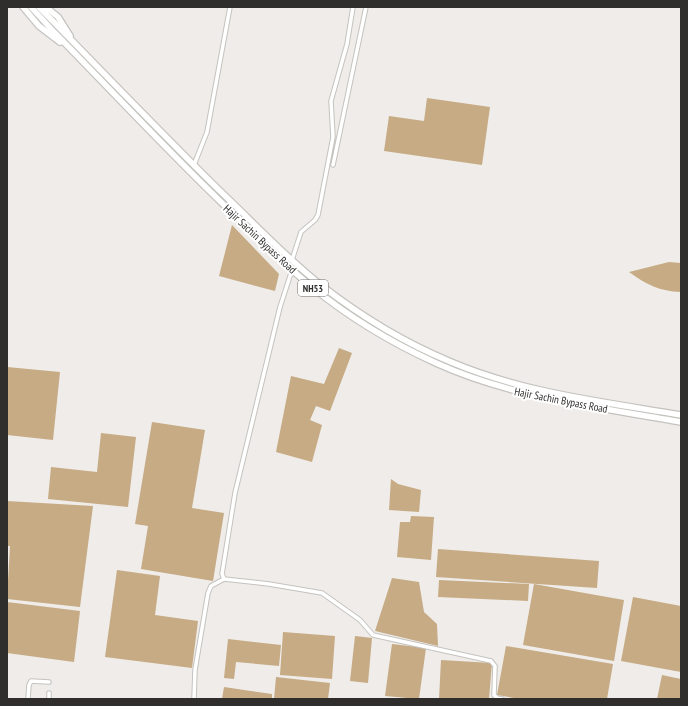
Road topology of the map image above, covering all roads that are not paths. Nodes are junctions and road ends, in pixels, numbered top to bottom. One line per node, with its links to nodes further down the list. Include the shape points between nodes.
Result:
1 (23, 7): 9 (highway, via 42,30)
2 (31, 7): 9 (highway, Hajir Sachin Bypass Road / NH53)
3 (39, 7): 8 (highway, NH53)
4 (46, 7): 8 (highway, via 62,22)
5 (230, 7): 10 (street, via 206,132)
6 (353, 7): 12 (street, via 347,44 331,101 333,137 318,215 301,232)
7 (366, 7): 11 (street)
8 (75, 44): 10 (highway, NH53)
9 (66, 45): 13 (highway, Hajir Sachin Bypass Road / NH53)
10 (194, 165): 12 (highway, NH53)
11 (333, 165)
12 (292, 260): 14 (highway, NH53, via 355,310 384,328 452,362 494,378 531,388)
13 (292, 270): 15 (highway, Hajir Sachin Bypass Road / NH53, via 368,327 437,364 529,395); 16 (street, via 280,307 235,493 222,574)
14 (681, 415)
15 (681, 422)
16 (224, 579): 21 (street, via 211,586 208,593 195,670); 22 (street, via 322,593 360,620 373,635 491,661 495,666 494,695)
17 (49, 682): 19 (street, via 31,681)
18 (49, 694): 20 (street)
19 (28, 699)
20 (49, 699)
21 (194, 699)
22 (502, 699)

